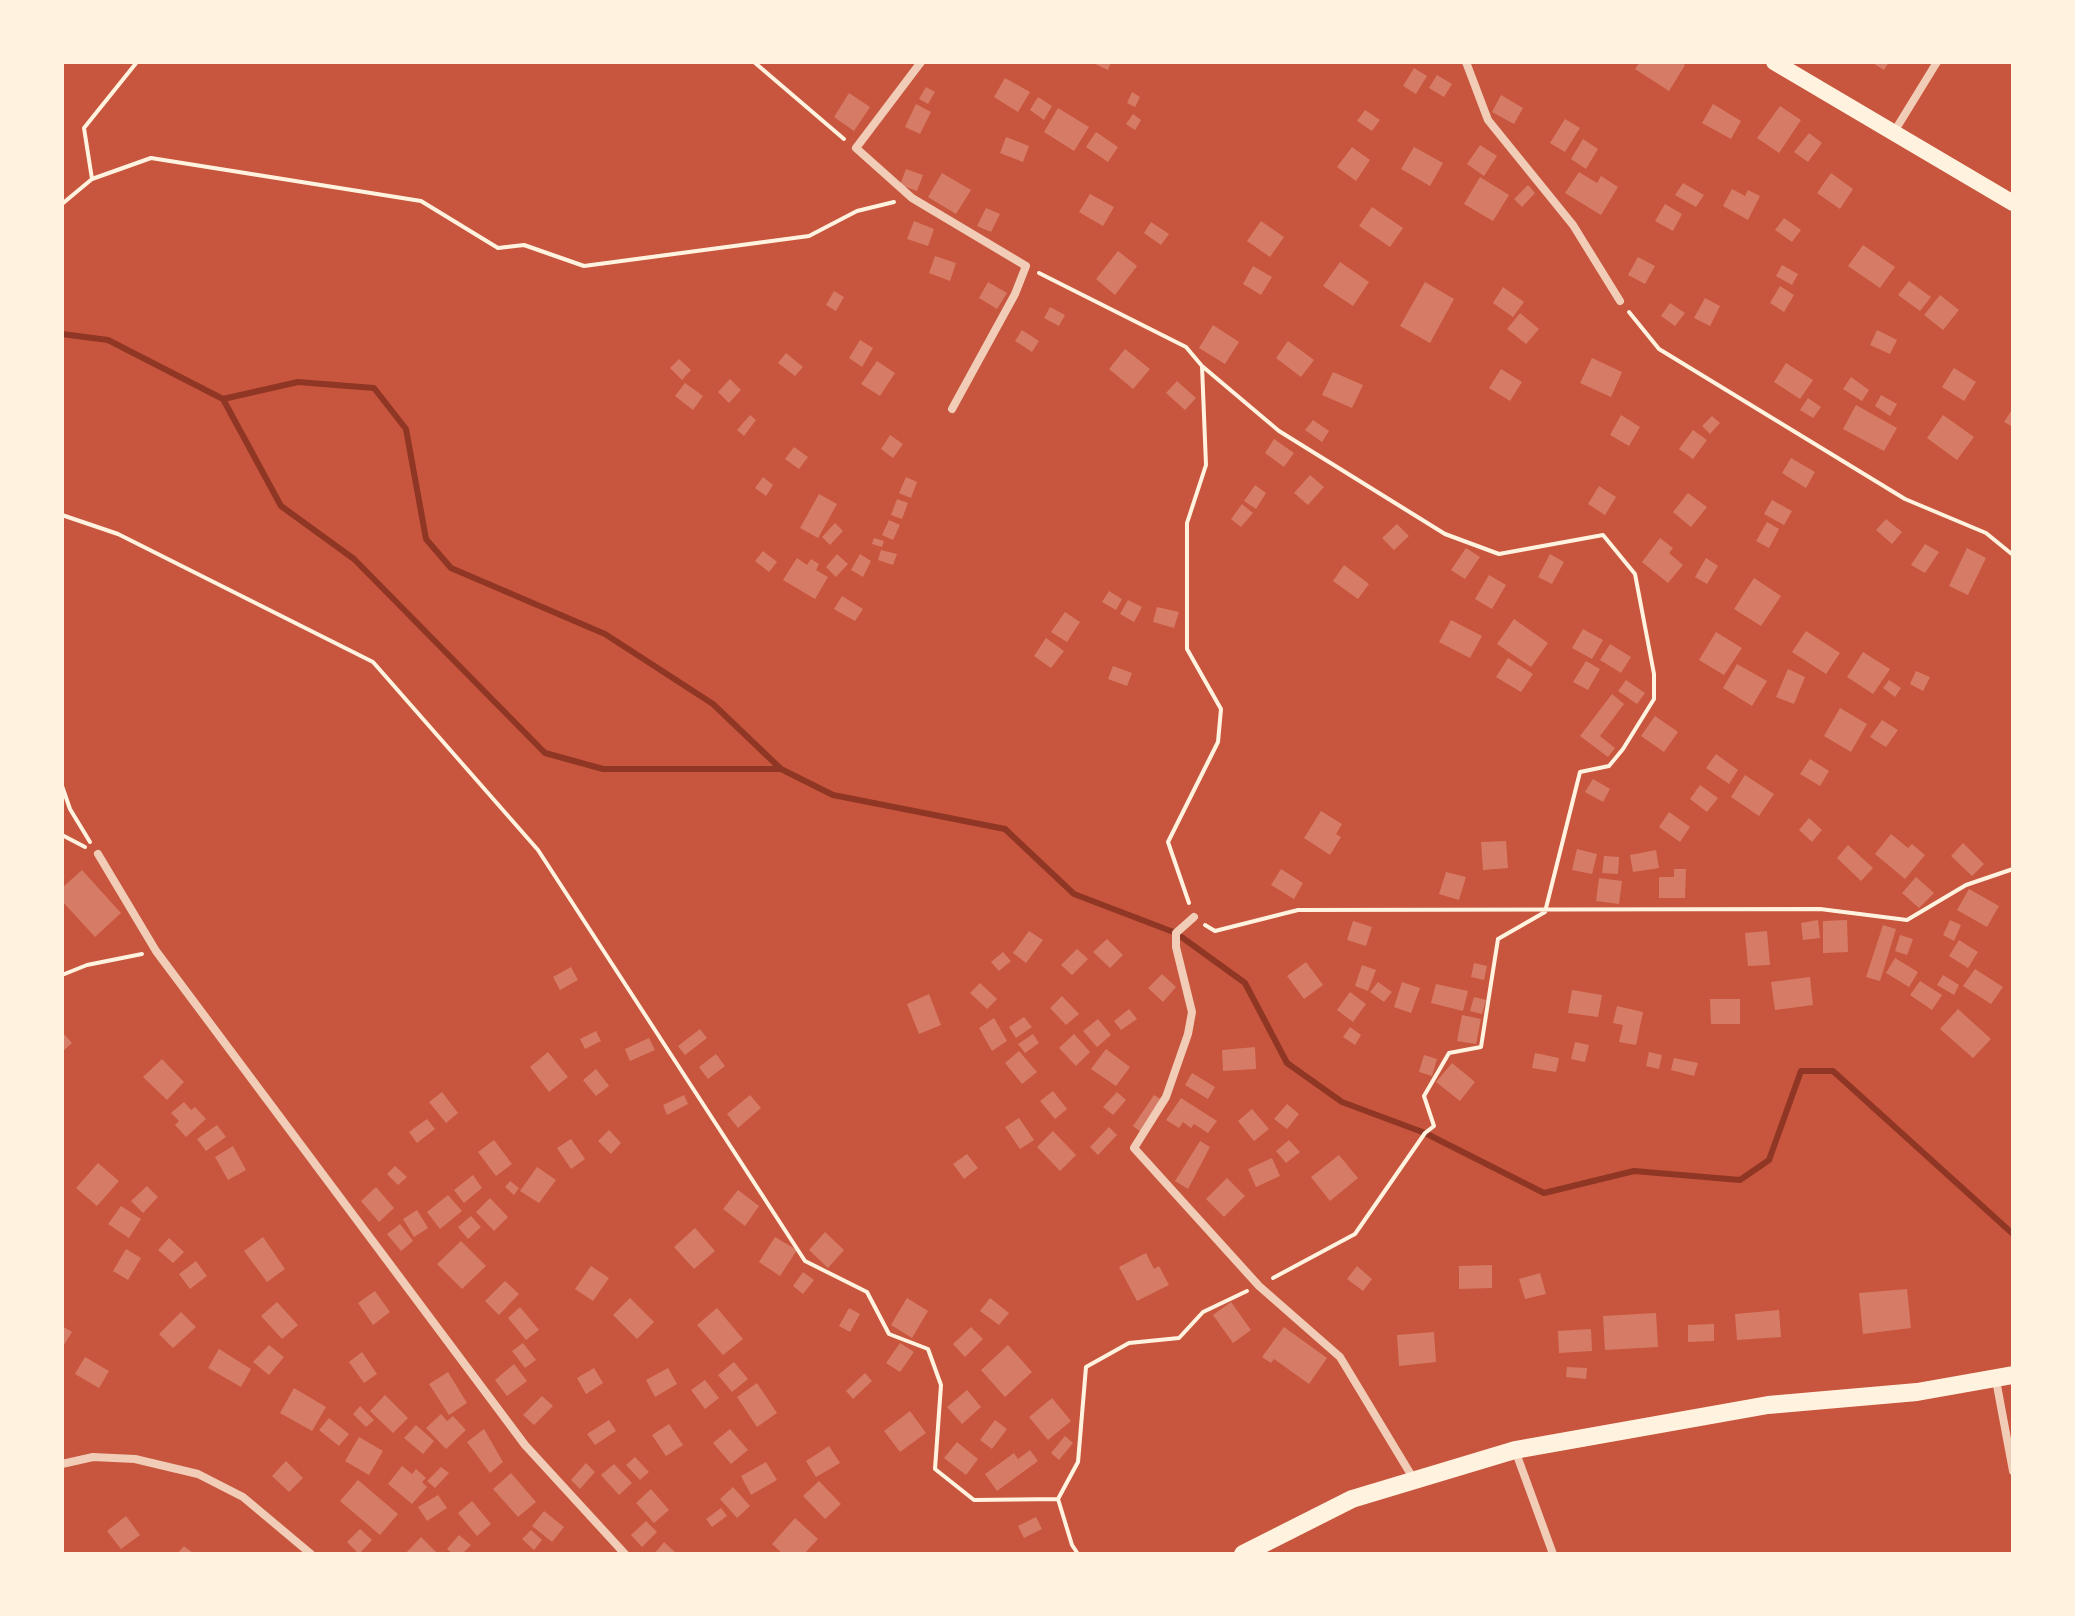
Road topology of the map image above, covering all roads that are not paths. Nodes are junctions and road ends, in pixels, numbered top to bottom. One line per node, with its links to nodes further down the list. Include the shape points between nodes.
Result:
1 (921, 62): 8 (street, via 856,148 912,198 1026,266)
2 (1466, 62): 7 (street, via 1488,120 1573,225)
3 (1774, 62): 5 (main road)
4 (1937, 62): 5 (street)
5 (1894, 132): 6 (main road)
6 (2013, 203)
7 (1620, 301)
8 (952, 409)
9 (98, 854): 17 (street, via 156,951 525,1445)
10 (1194, 917): 15 (street, via 1176,933 1192,1012 1188,1034 1166,1097 1134,1148 1259,1286 1340,1357)
11 (2005, 1377): 12 (main road, via 1917,1392 1768,1405); 14 (street)
12 (1515, 1450): 15 (main road); 19 (street)
13 (62, 1464): 16 (street, via 93,1457 135,1459 198,1474 243,1497)
14 (2013, 1471)
15 (1413, 1478): 18 (main road, via 1329,1510)
16 (311, 1554)
17 (625, 1554)
18 (1243, 1554)
19 (1553, 1554)

